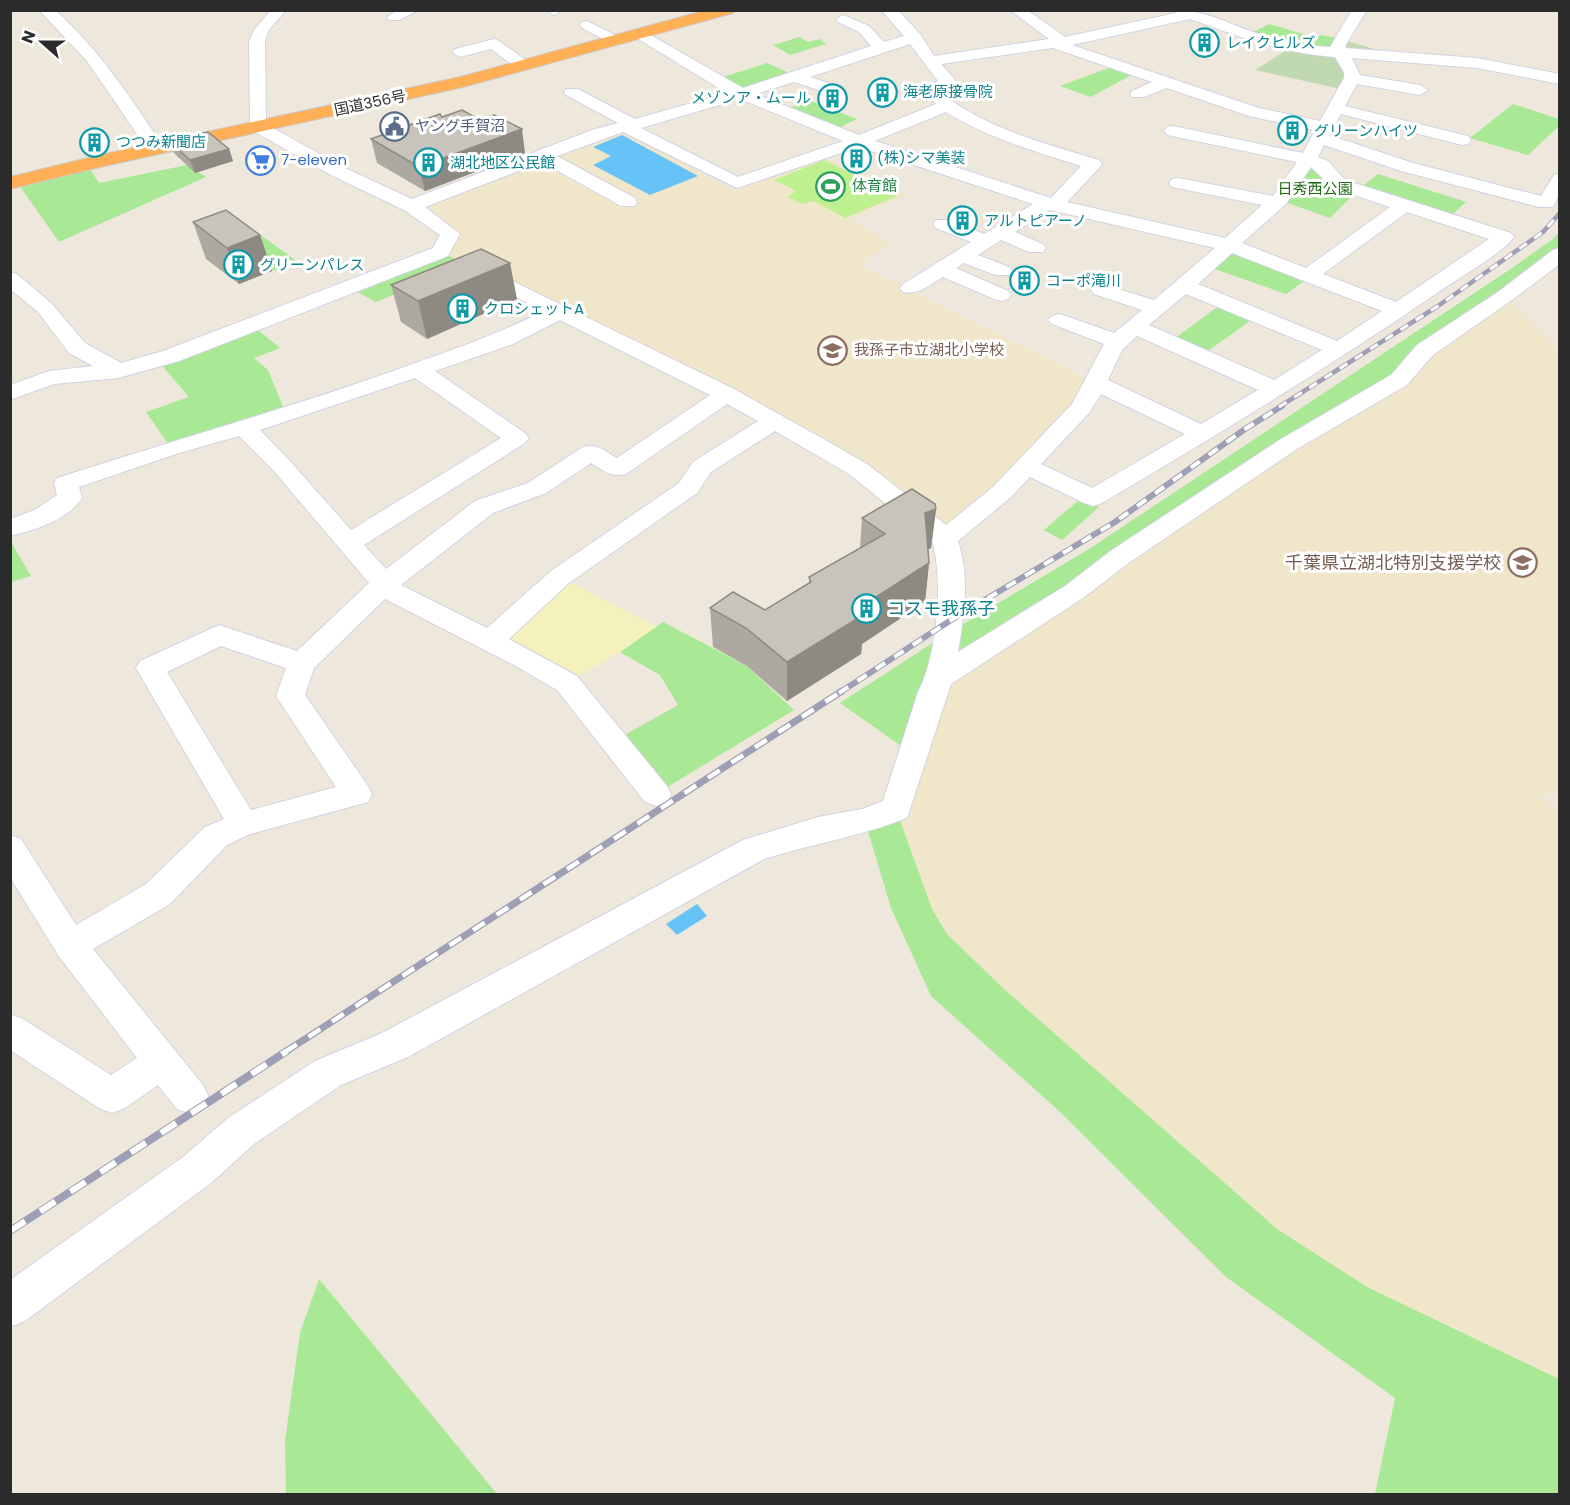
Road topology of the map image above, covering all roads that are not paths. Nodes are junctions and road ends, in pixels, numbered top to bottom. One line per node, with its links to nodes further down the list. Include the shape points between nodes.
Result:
1 (46, 10): 38 (street, via 68,28 114,84)
2 (279, 10): 32 (street, via 261,30 257,42)
3 (412, 10): 9 (street)
4 (726, 10): 12 (highway, 国道356号)
5 (888, 10): 13 (street)
6 (1359, 10): 16 (street)
7 (1186, 12): 15 (street, via 1135,29); 16 (street, via 1281,46 1319,53)
8 (1018, 16): 15 (street)
9 (394, 17)
10 (843, 19): 17 (street, via 864,29)
11 (587, 25): 14 (street)
12 (640, 34): 14 (highway, 国道356号); 29 (street)
13 (915, 37): 17 (street); 19 (street)
14 (616, 41): 20 (highway, 国道356号)
15 (1059, 43): 19 (street); 24 (street)
16 (1341, 46): 22 (street); 23 (street, via 1477,63)
17 (881, 48): 21 (street)
18 (460, 52): 20 (street, via 494,44)
19 (930, 62): 30 (street, via 949,82 934,88 933,94)
20 (524, 66): 32 (highway, 国道356号, via 415,94)
21 (795, 76): 26 (street); 29 (street)
22 (1352, 78): 25 (street); 31 (street)
23 (1560, 79)
24 (1166, 82): 28 (street); 35 (street)
25 (1420, 90)
26 (837, 91)
27 (572, 92): 33 (street)
28 (1138, 93)
29 (741, 94): 33 (street); 37 (street)
30 (946, 106): 37 (street); 46 (street, via 1010,136 1094,164)
31 (1335, 108): 35 (street); 36 (street)
32 (258, 126): 38 (highway, 国道356号); 47 (street, via 339,172)
33 (630, 126): 37 (street, via 737,183); 39 (street)
34 (1173, 131): 40 (street)
35 (1323, 132): 40 (street); 41 (street, via 1546,203)
36 (1462, 140)
37 (859, 141): 46 (street)
38 (156, 148): 42 (highway, 国道356号)
39 (543, 155): 44 (street); 47 (street)
40 (1308, 159): 45 (street); 48 (street, via 1322,165 1339,184)
41 (1560, 179)
42 (10, 183)
43 (1178, 183): 45 (street)
44 (628, 202)
45 (1275, 202): 51 (street)
46 (1051, 204): 50 (street); 51 (street)
47 (411, 206): 53 (street, via 450,234)
48 (1403, 206): 58 (street); 66 (street, via 1504,237)
49 (943, 224): 50 (street)
50 (992, 237): 52 (street); 55 (street)
51 (1229, 244): 58 (street); 60 (street)
52 (1036, 248)
53 (441, 252): 65 (street); 72 (street, via 171,356)
54 (1560, 254): 87 (street, via 1425,350 1399,380 1289,444 1121,556 1074,592)
55 (961, 255): 56 (street); 57 (street)
56 (940, 268): 61 (street); 63 (street)
57 (1002, 271)
58 (1309, 275): 66 (street)
59 (10, 278): 72 (street, via 45,308 77,348)
60 (1185, 286): 64 (street); 70 (street)
61 (910, 288)
62 (1101, 290): 64 (street)
63 (1001, 295)
64 (1158, 308): 68 (street)
65 (561, 310): 71 (street, via 505,339); 76 (street)
66 (1397, 310): 70 (street)
67 (1059, 320): 69 (street)
68 (1135, 327): 69 (street); 74 (street)
69 (1118, 342): 73 (street)
70 (1338, 349): 74 (street)
71 (418, 370): 78 (street); 83 (street, via 517,438)
72 (118, 371): 75 (street, via 49,378)
73 (1096, 383): 79 (street); 80 (street, via 1081,408)
74 (1275, 389): 79 (street)
75 (10, 393)
76 (726, 394): 77 (street); 84 (street, via 617,469 591,452 537,488 484,507)
77 (773, 422): 82 (street, via 858,469); 85 (street, via 702,467 688,488 560,577)
78 (244, 428): 81 (street, via 66,483 70,498 44,516); 83 (street)
79 (1203, 434): 80 (street, via 1092,498)
80 (1026, 466): 82 (street, via 1002,492)
81 (10, 528)
82 (945, 539): 87 (street, via 951,570 948,633)
83 (349, 543): 84 (street)
84 (383, 585): 85 (street); 86 (street)
85 (490, 641): 88 (street, via 567,683)
86 (302, 663): 89 (street, via 290,696 357,794); 89 (street, via 219,635 150,668)
87 (940, 677): 95 (street, via 896,809 865,821 754,849 395,1046 328,1073 240,1131 197,1170)
88 (656, 794)
89 (243, 824): 91 (street, via 216,836 158,894)
90 (10, 848): 91 (street)
91 (70, 945): 93 (street)
92 (10, 1030): 93 (street, via 112,1096)
93 (162, 1061): 94 (street)
94 (190, 1097)
95 (10, 1306)

